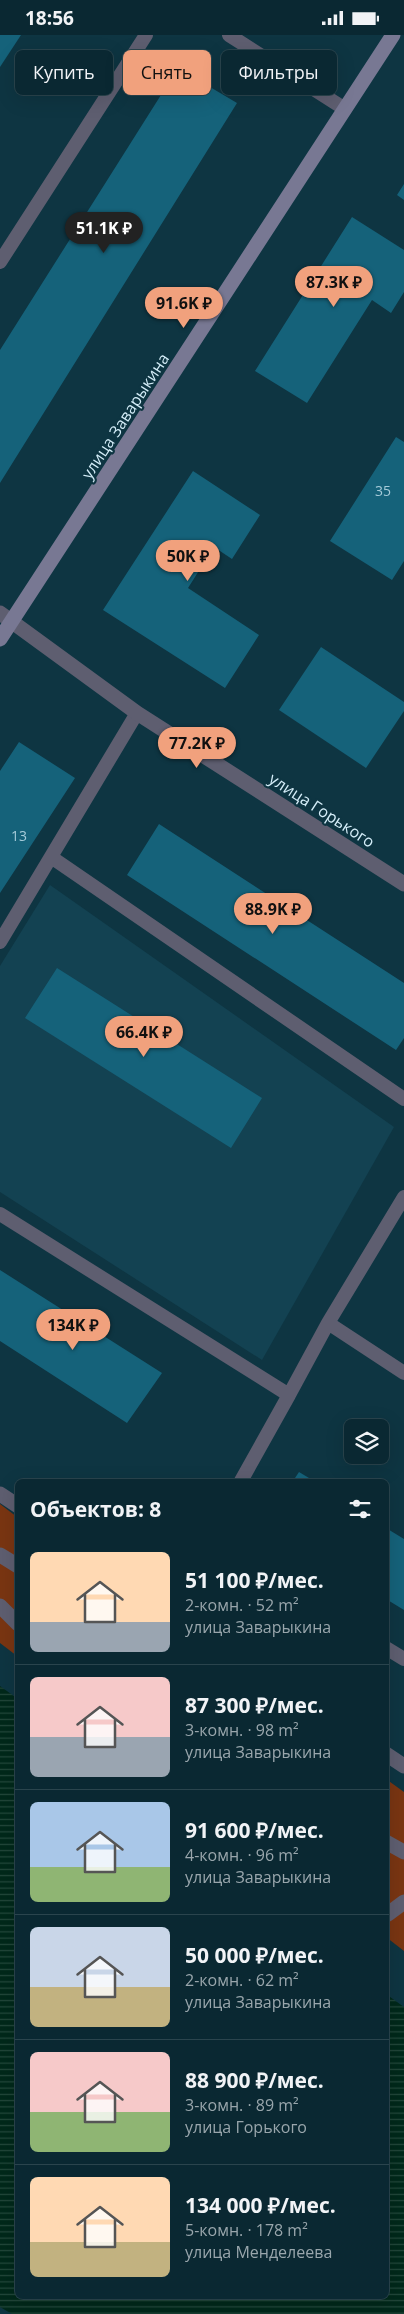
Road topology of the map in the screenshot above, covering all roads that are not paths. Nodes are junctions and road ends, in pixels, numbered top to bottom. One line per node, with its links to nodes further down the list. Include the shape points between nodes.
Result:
1 (146, 35): 5 (lane)
2 (229, 35): 4 (lane)
3 (393, 35): 4 (street, улица Заварыкина)
4 (345, 109): 6 (street, улица Заварыкина)
5 (0, 262)
6 (6, 617): 7 (street, улица Заварыкина); 8 (street, улица Горького)
7 (0, 639)
8 (138, 713): 9 (lane); 10 (street, улица Горького)
9 (51, 857): 11 (lane); 12 (lane)
10 (404, 884)
11 (0, 942)
12 (404, 1099)
13 (404, 1197): 15 (lane)
14 (0, 1214): 17 (lane)
15 (328, 1323): 16 (lane); 17 (lane)
16 (404, 1373)
17 (289, 1395): 18 (lane)
18 (242, 1479)
19 (0, 1494): 20 (street)
20 (15, 1504)
21 (0, 1555): 22 (street)
22 (15, 1564)
23 (0, 1606): 25 (street)
24 (0, 1620): 26 (street)
25 (15, 1621)
26 (15, 1631)
27 (389, 1650): 28 (lane)
28 (404, 1659)
29 (389, 1756): 30 (street)
30 (404, 1766)
31 (389, 1844): 32 (street)
32 (404, 1851)
33 (404, 1902): 34 (street)
34 (389, 1913)

